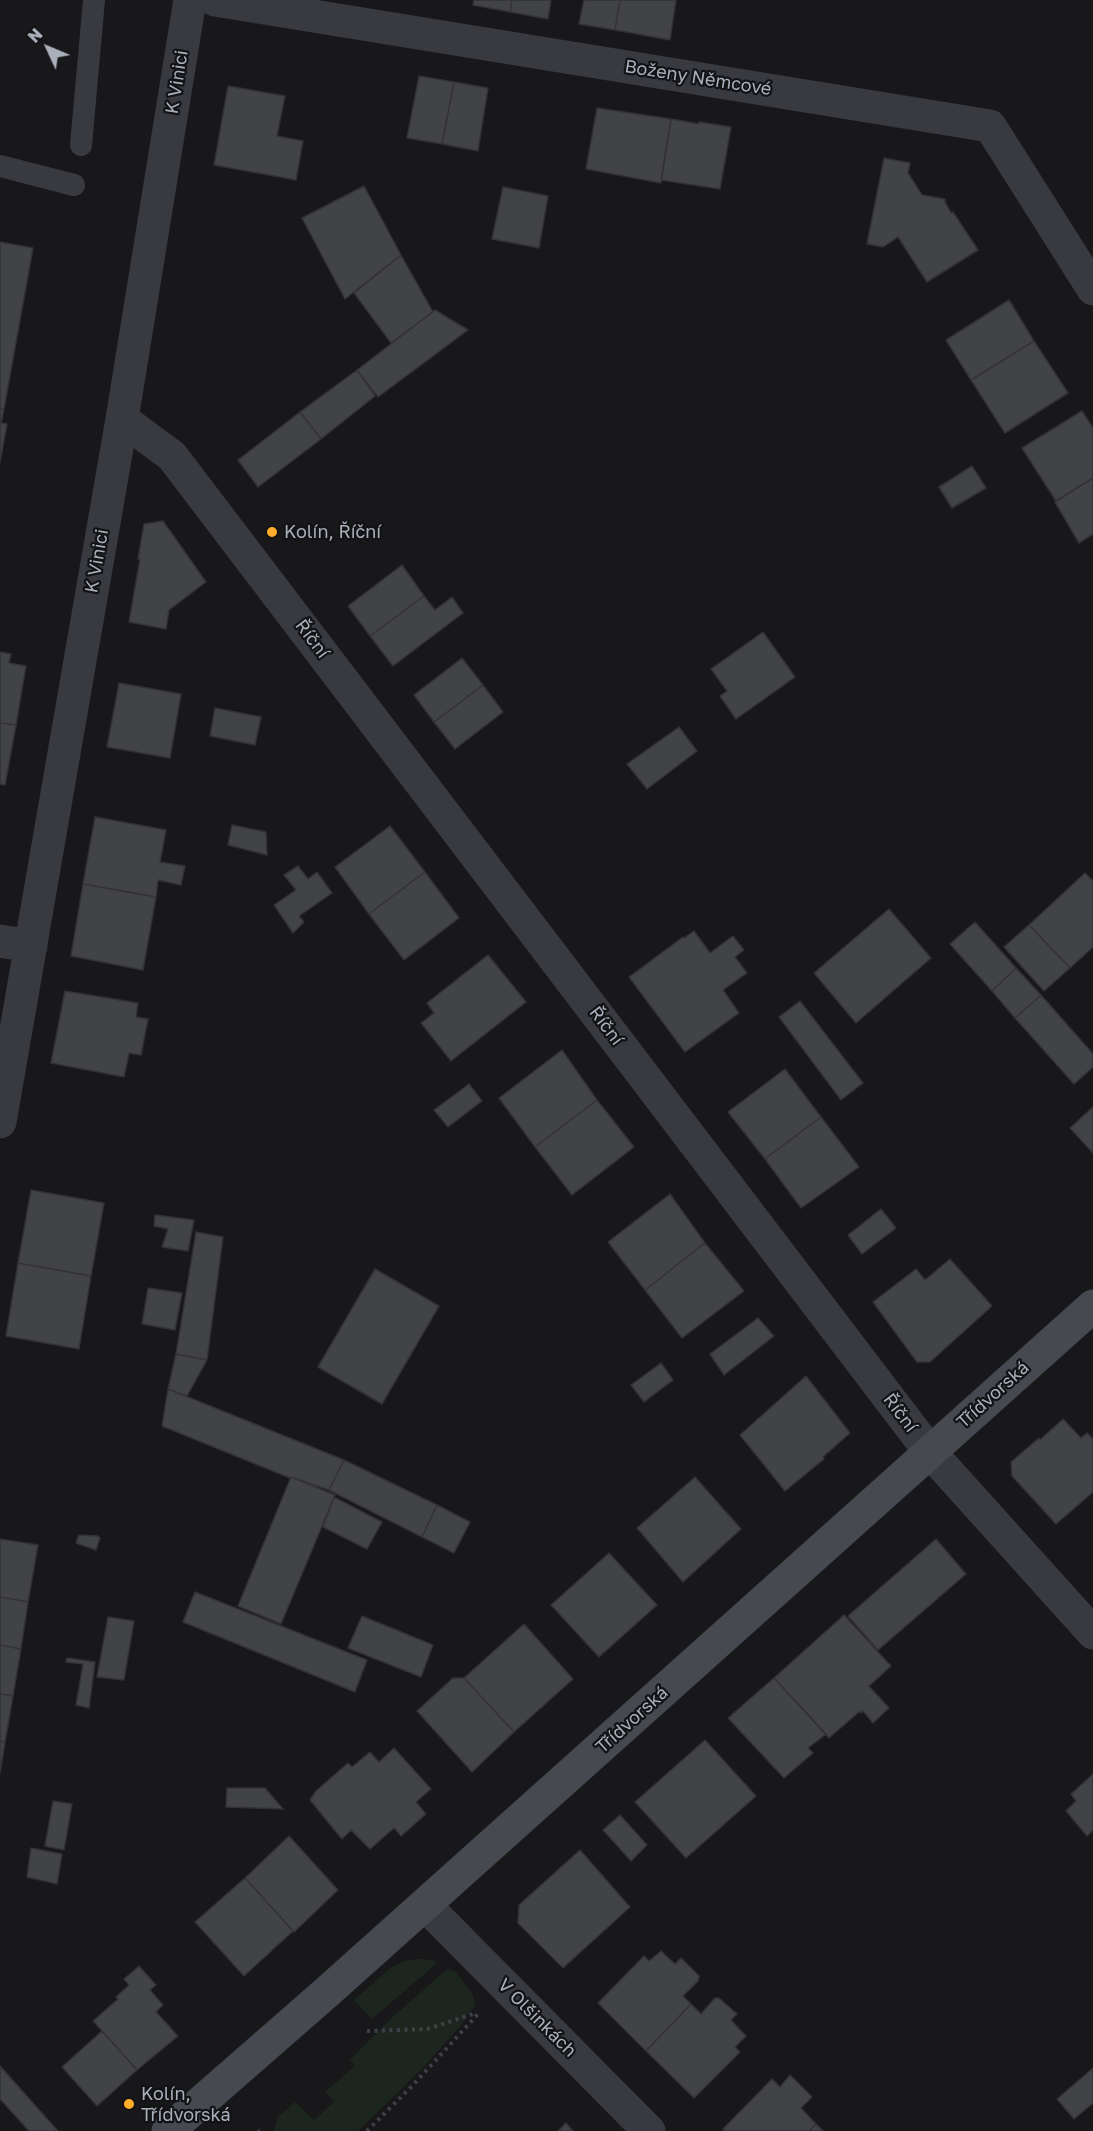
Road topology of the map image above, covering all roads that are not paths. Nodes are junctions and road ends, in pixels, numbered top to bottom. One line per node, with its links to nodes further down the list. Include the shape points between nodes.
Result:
1 (94, 0): 4 (lane)
2 (190, 0): 8 (street, K Vinici)
3 (215, 0): 7 (street, Boženy Němcové, via 990,126)
4 (81, 145)
5 (0, 166): 6 (lane)
6 (74, 185)
7 (1093, 289)
8 (122, 419): 9 (street, K Vinici); 12 (street, Říční, via 172,456)
9 (16, 943): 10 (street, K Vinici)
10 (0, 1122)
11 (1093, 1306): 12 (main road, Třídvorská)
12 (930, 1452): 13 (street, Říční); 14 (main road, Třídvorská)
13 (1093, 1633)
14 (424, 1905): 15 (main road, Třídvorská); 16 (street, V Olšinkách)
15 (168, 2131)
16 (649, 2131)

